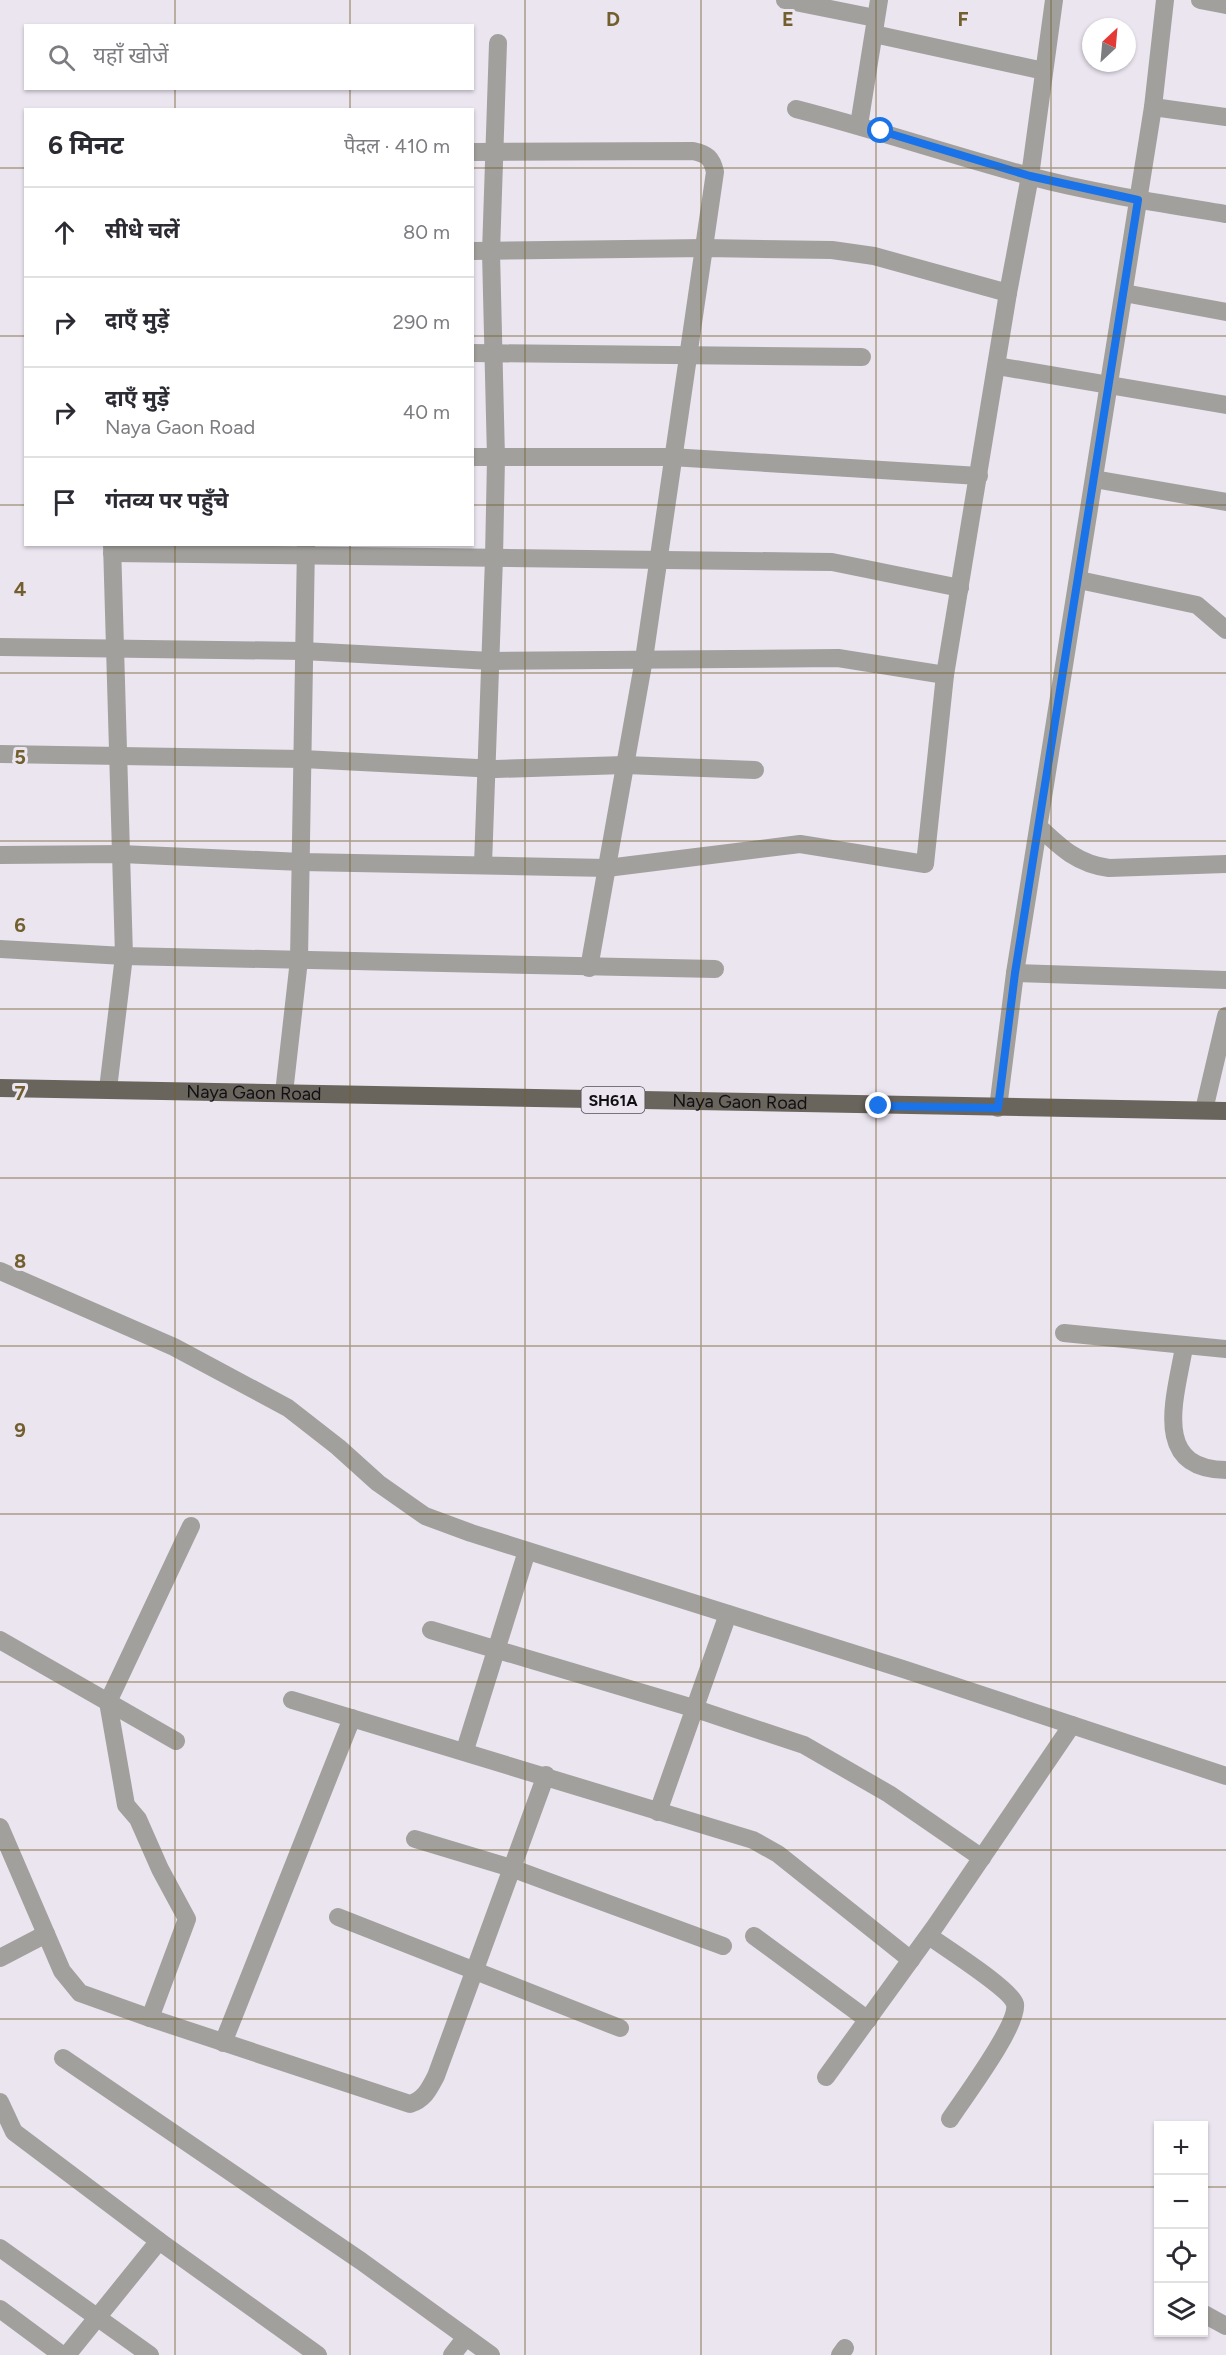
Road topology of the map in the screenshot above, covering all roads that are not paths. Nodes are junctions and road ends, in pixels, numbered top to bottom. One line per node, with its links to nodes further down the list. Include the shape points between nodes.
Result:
1 (785, 0): 6 (street)
2 (1054, 0): 8 (street)
3 (1165, 0): 9 (street)
4 (1200, 0): 5 (street)
5 (1226, 5)
6 (876, 17): 8 (street); 12 (street)
7 (498, 43): 14 (street)
8 (1044, 70): 15 (street)
9 (1153, 107): 11 (street); 16 (street)
10 (796, 109): 12 (street)
11 (1226, 117)
12 (860, 125): 15 (street)
13 (474, 152): 14 (street)
14 (494, 152): 18 (street, via 705,153 715,172); 20 (street)
15 (1030, 176): 16 (street); 22 (street)
16 (1138, 200): 17 (street); 21 (street)
17 (1226, 214)
18 (705, 248): 20 (street); 22 (street, via 852,251); 26 (street)
19 (474, 251): 20 (street)
20 (491, 252): 25 (street)
21 (1124, 292): 23 (street); 29 (street)
22 (1008, 293): 28 (street)
23 (1226, 312)
24 (474, 353): 25 (street)
25 (494, 354): 26 (street); 33 (street)
26 (687, 354): 27 (street); 31 (street)
27 (862, 357)
28 (997, 366): 29 (street); 34 (street)
29 (1109, 385): 30 (street); 35 (street)
30 (1226, 405)
31 (671, 457): 33 (street); 34 (street); 40 (street)
32 (474, 458): 33 (street)
33 (496, 458): 39 (street)
34 (979, 476): 42 (street)
35 (1094, 479): 36 (street); 41 (street)
36 (1226, 502)
37 (112, 549): 38 (street); 45 (street)
38 (306, 550): 39 (street); 46 (street)
39 (494, 558): 40 (street); 48 (street)
40 (656, 561): 42 (street, via 832,562); 47 (street)
41 (1079, 580): 43 (street, via 1197,605); 56 (street)
42 (960, 588): 49 (street)
43 (1226, 630)
44 (0, 647): 45 (street)
45 (114, 648): 46 (street); 51 (street)
46 (303, 651): 48 (street); 52 (street)
47 (644, 659): 48 (street); 49 (street, via 838,658); 53 (street)
48 (491, 661): 54 (street)
49 (945, 675): 62 (street, via 925,864 800,844)
50 (0, 754): 51 (street)
51 (118, 755): 52 (street); 57 (street)
52 (303, 759): 54 (street); 59 (street)
53 (625, 765): 54 (street); 55 (street); 62 (street)
54 (487, 769): 61 (street)
55 (755, 770)
56 (1039, 827): 60 (street, via 1064,851 1091,866); 68 (street)
57 (121, 854): 58 (street); 59 (street); 64 (street)
58 (0, 855)
59 (302, 862): 61 (street); 65 (street)
60 (1226, 864)
61 (483, 865): 62 (street)
62 (607, 868): 66 (street)
63 (0, 949): 64 (street)
64 (124, 956): 65 (street); 72 (street)
65 (299, 960): 66 (street); 73 (street)
66 (589, 968): 67 (street)
67 (715, 969)
68 (1015, 973): 69 (street); 74 (street)
69 (1226, 980)
70 (1226, 1016): 75 (street)
71 (0, 1088): 72 (main road, Naya Gaon Road / SH61A)
72 (108, 1089): 73 (main road, Naya Gaon Road / SH61A)
73 (284, 1093): 74 (main road, Naya Gaon Road / SH61A)
74 (998, 1108): 75 (main road, Naya Gaon Road / SH61A)
75 (1204, 1110): 76 (main road, Naya Gaon Road / SH61A)
76 (1226, 1111)
77 (0, 1271): 83 (street, via 174,1347 288,1408 378,1484 425,1516)
78 (1064, 1333): 79 (street)
79 (1184, 1347): 80 (street); 81 (street, via 1172,1421 1178,1449 1198,1467)
80 (1226, 1349)
81 (1226, 1470)
82 (191, 1526): 89 (street)
83 (527, 1551): 84 (street); 87 (street)
84 (728, 1614): 90 (street); 92 (street)
85 (431, 1630): 87 (street)
86 (0, 1640): 89 (street)
87 (496, 1650): 90 (street); 94 (street)
88 (292, 1700): 91 (street)
89 (108, 1702): 93 (street); 110 (street, via 126,1805 138,1819 159,1869 187,1918)
90 (693, 1708): 97 (street); 100 (street, via 804,1745 839,1763)
91 (352, 1718): 94 (street); 113 (street)
92 (1072, 1725): 96 (street); 100 (street)
93 (176, 1741)
94 (465, 1750): 95 (street)
95 (546, 1775): 97 (street); 101 (street)
96 (1226, 1776)
97 (658, 1812): 108 (street, via 753,1840 778,1854)
98 (0, 1827): 103 (street)
99 (415, 1839): 101 (street)
100 (982, 1858): 105 (street)
101 (511, 1868): 106 (street); 109 (street)
102 (338, 1917): 109 (street)
103 (46, 1934): 107 (street); 110 (street, via 62,1971 80,1993)
104 (753, 1936): 111 (street)
105 (929, 1936): 108 (street); 117 (street, via 1007,1993 1015,2004 1005,2036)
106 (723, 1946)
107 (0, 1958)
108 (911, 1960): 111 (street)
109 (474, 1969): 112 (street); 113 (street, via 436,2076 428,2092 410,2104)
110 (150, 2018): 113 (street)
111 (868, 2020): 115 (street)
112 (620, 2028)
113 (224, 2043)
114 (63, 2058): 124 (street)
115 (826, 2078)
116 (0, 2102): 118 (street, via 14,2132)
117 (950, 2119)
118 (159, 2241): 122 (street); 128 (street)
119 (0, 2248): 122 (street)
120 (0, 2310): 125 (street)
121 (1208, 2317): 123 (street)
122 (97, 2318): 126 (street); 127 (street)
123 (1226, 2326)
124 (466, 2337): 129 (street); 130 (street)
125 (62, 2355)
126 (67, 2355)
127 (150, 2355)
128 (318, 2355)
129 (452, 2355)
130 (491, 2355)

